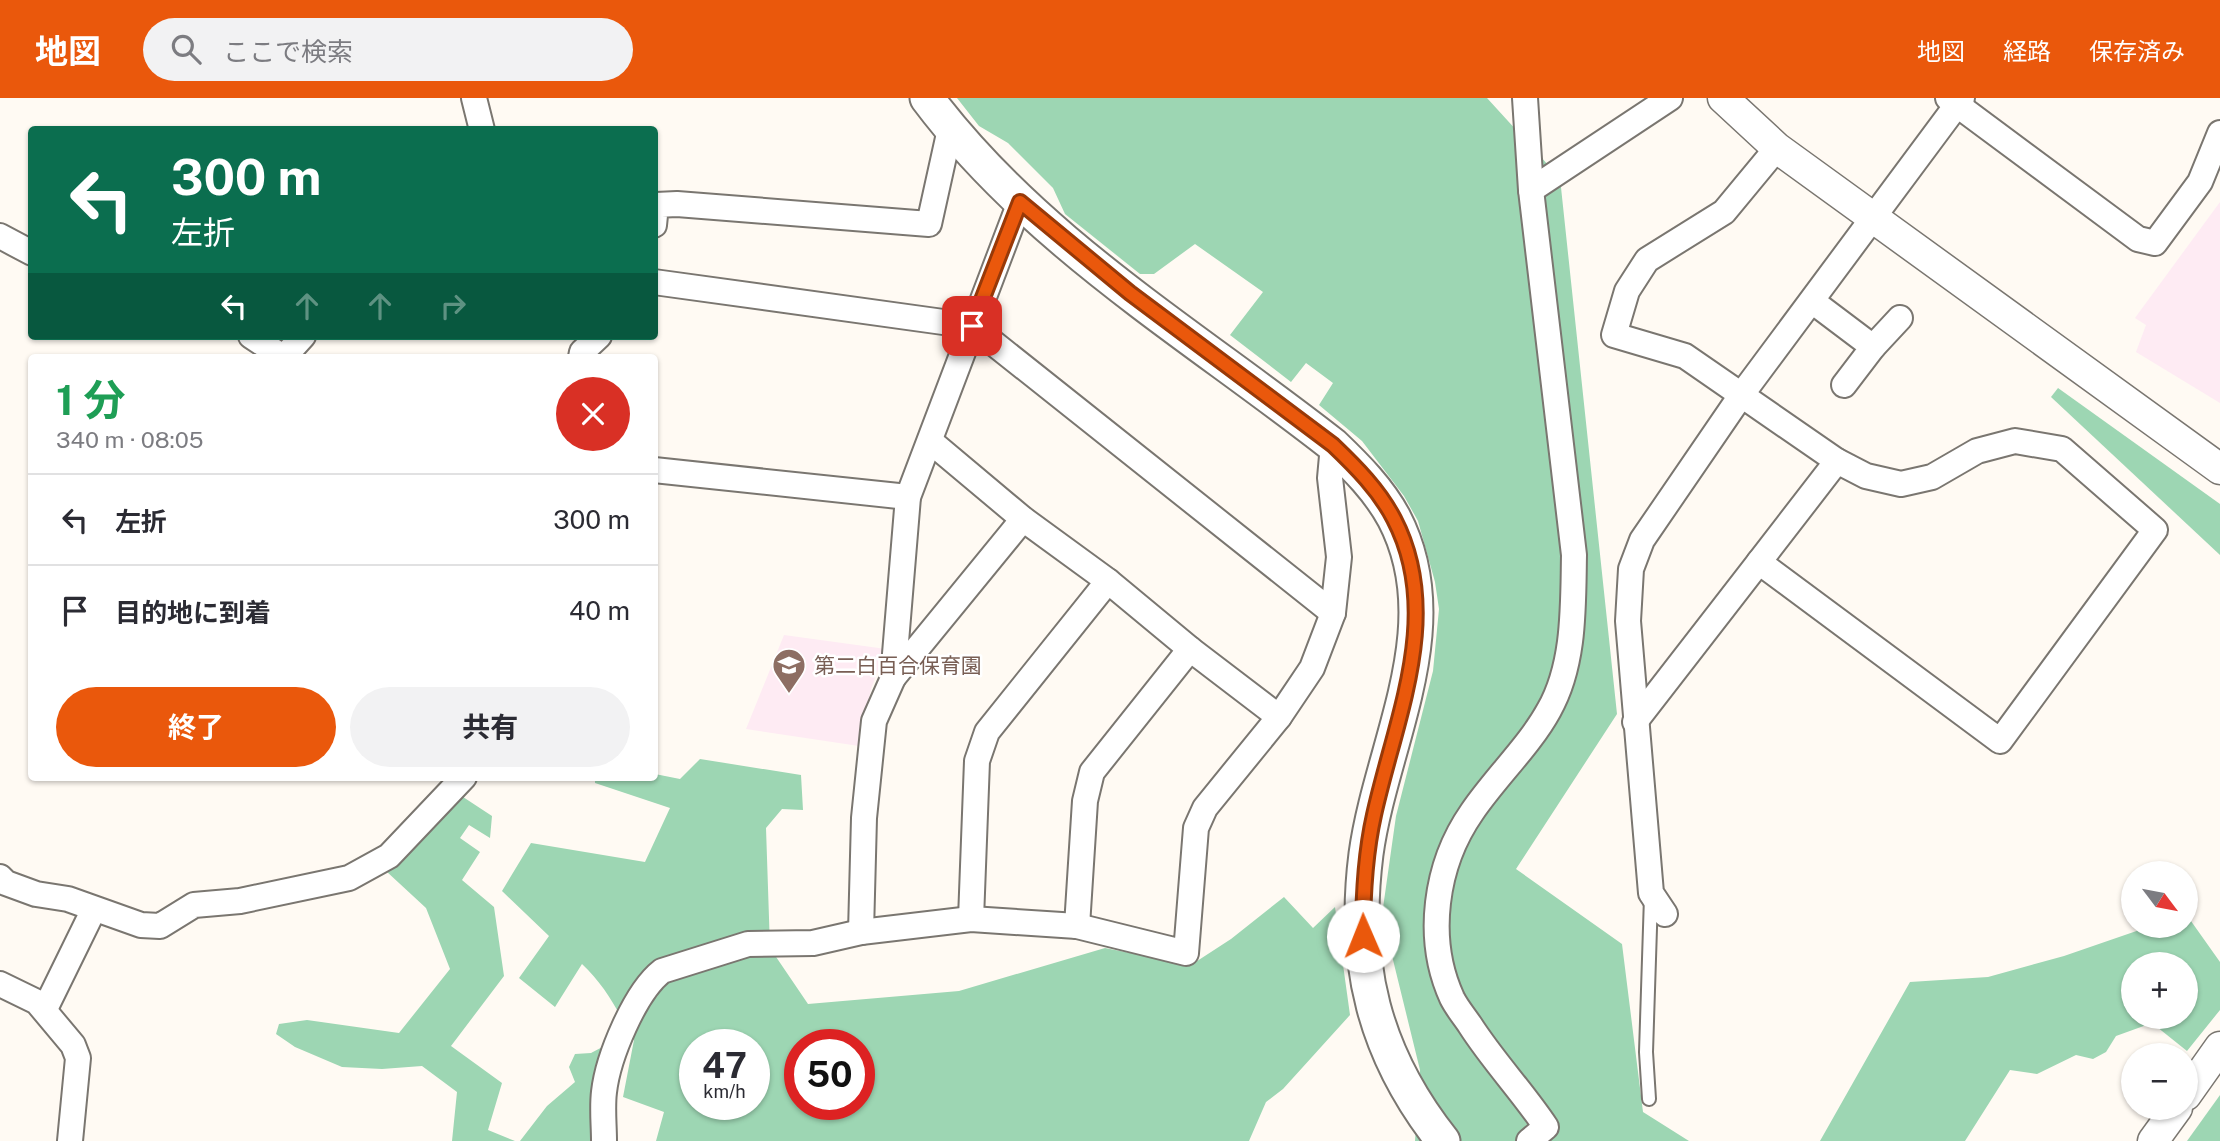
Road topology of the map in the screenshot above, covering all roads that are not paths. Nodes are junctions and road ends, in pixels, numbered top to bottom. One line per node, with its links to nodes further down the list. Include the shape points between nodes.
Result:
1 (474, 98): 7 (street)
2 (927, 98): 8 (main road)
3 (1525, 98): 11 (street)
4 (1670, 98): 11 (street)
5 (1723, 98): 10 (street)
6 (1956, 100): 9 (street, via 2138,239 2155,243 2200,182); 14 (street)
7 (482, 126)
8 (950, 130): 12 (main road); 13 (street, via 929,225)
9 (2220, 133)
10 (1777, 148): 14 (street); 29 (street, via 1724,212 1647,260 1627,291 1614,335 1685,356)
11 (1531, 190): 61 (street, via 1574,555 1567,665 1549,710 1470,814 1449,855 1438,896 1436,941 1452,998 1546,1127)
12 (1020, 202): 20 (street); 31 (main road, via 1130,293)
13 (658, 205)
14 (1874, 217): 18 (street); 33 (street)
15 (0, 236): 16 (street)
16 (28, 251)
17 (658, 283): 20 (street)
18 (1812, 301): 24 (street); 29 (street)
19 (1900, 318): 24 (street)
20 (972, 326): 30 (street); 39 (street)
21 (257, 340): 25 (street)
22 (299, 340): 26 (street)
23 (595, 340): 27 (street)
24 (1873, 347): 28 (street)
25 (279, 354)
26 (287, 354)
27 (582, 354)
28 (1844, 386)
29 (1742, 394): 32 (street); 43 (street, via 1642,540 1631,569 1628,621)
30 (930, 441): 35 (street); 36 (street)
31 (1333, 445): 39 (street, via 1330,478 1339,557); 60 (main road, via 1360,472 1394,519 1412,577 1415,639 1367,852 1363,936 1366,979 1378,1029 1396,1071)
32 (1837, 461): 37 (street); 37 (street, via 1866,476 1901,484 1932,477 1978,451 2015,441 2062,449 2155,530 2000,741)
33 (2220, 469)
34 (658, 470): 35 (street)
35 (908, 497): 41 (street)
36 (1023, 519): 38 (street); 41 (street)
37 (1759, 562): 43 (street)
38 (1108, 581): 40 (street); 49 (street, via 987,732 977,761)
39 (1333, 613): 42 (street, via 1312,668)
40 (1190, 649): 42 (street); 50 (street, via 1092,772 1085,801)
41 (893, 678): 51 (street, via 874,721 864,818)
42 (1279, 717): 50 (street, via 1205,808 1196,828 1186,953)
43 (1636, 722): 46 (street)
44 (460, 781): 47 (street, via 389,856 349,878 240,901 194,905 160,926 132,923)
45 (0, 877): 47 (street, via 36,894)
46 (1651, 893): 48 (street); 56 (lane, via 1646,1052)
47 (94, 909): 53 (street)
48 (1665, 914)
49 (971, 919): 50 (street); 51 (street)
50 (1077, 926)
51 (861, 932): 59 (street, via 813,943 748,944 662,971 651,980 618,1042 604,1091)
52 (0, 984): 53 (street)
53 (45, 1009): 58 (street, via 78,1058)
54 (2220, 1047): 55 (street)
55 (2198, 1078)
56 (1650, 1099)
57 (2168, 1120): 62 (street)
58 (70, 1141)
59 (604, 1141)
60 (1443, 1141)
61 (1529, 1141)
62 (2153, 1141)

